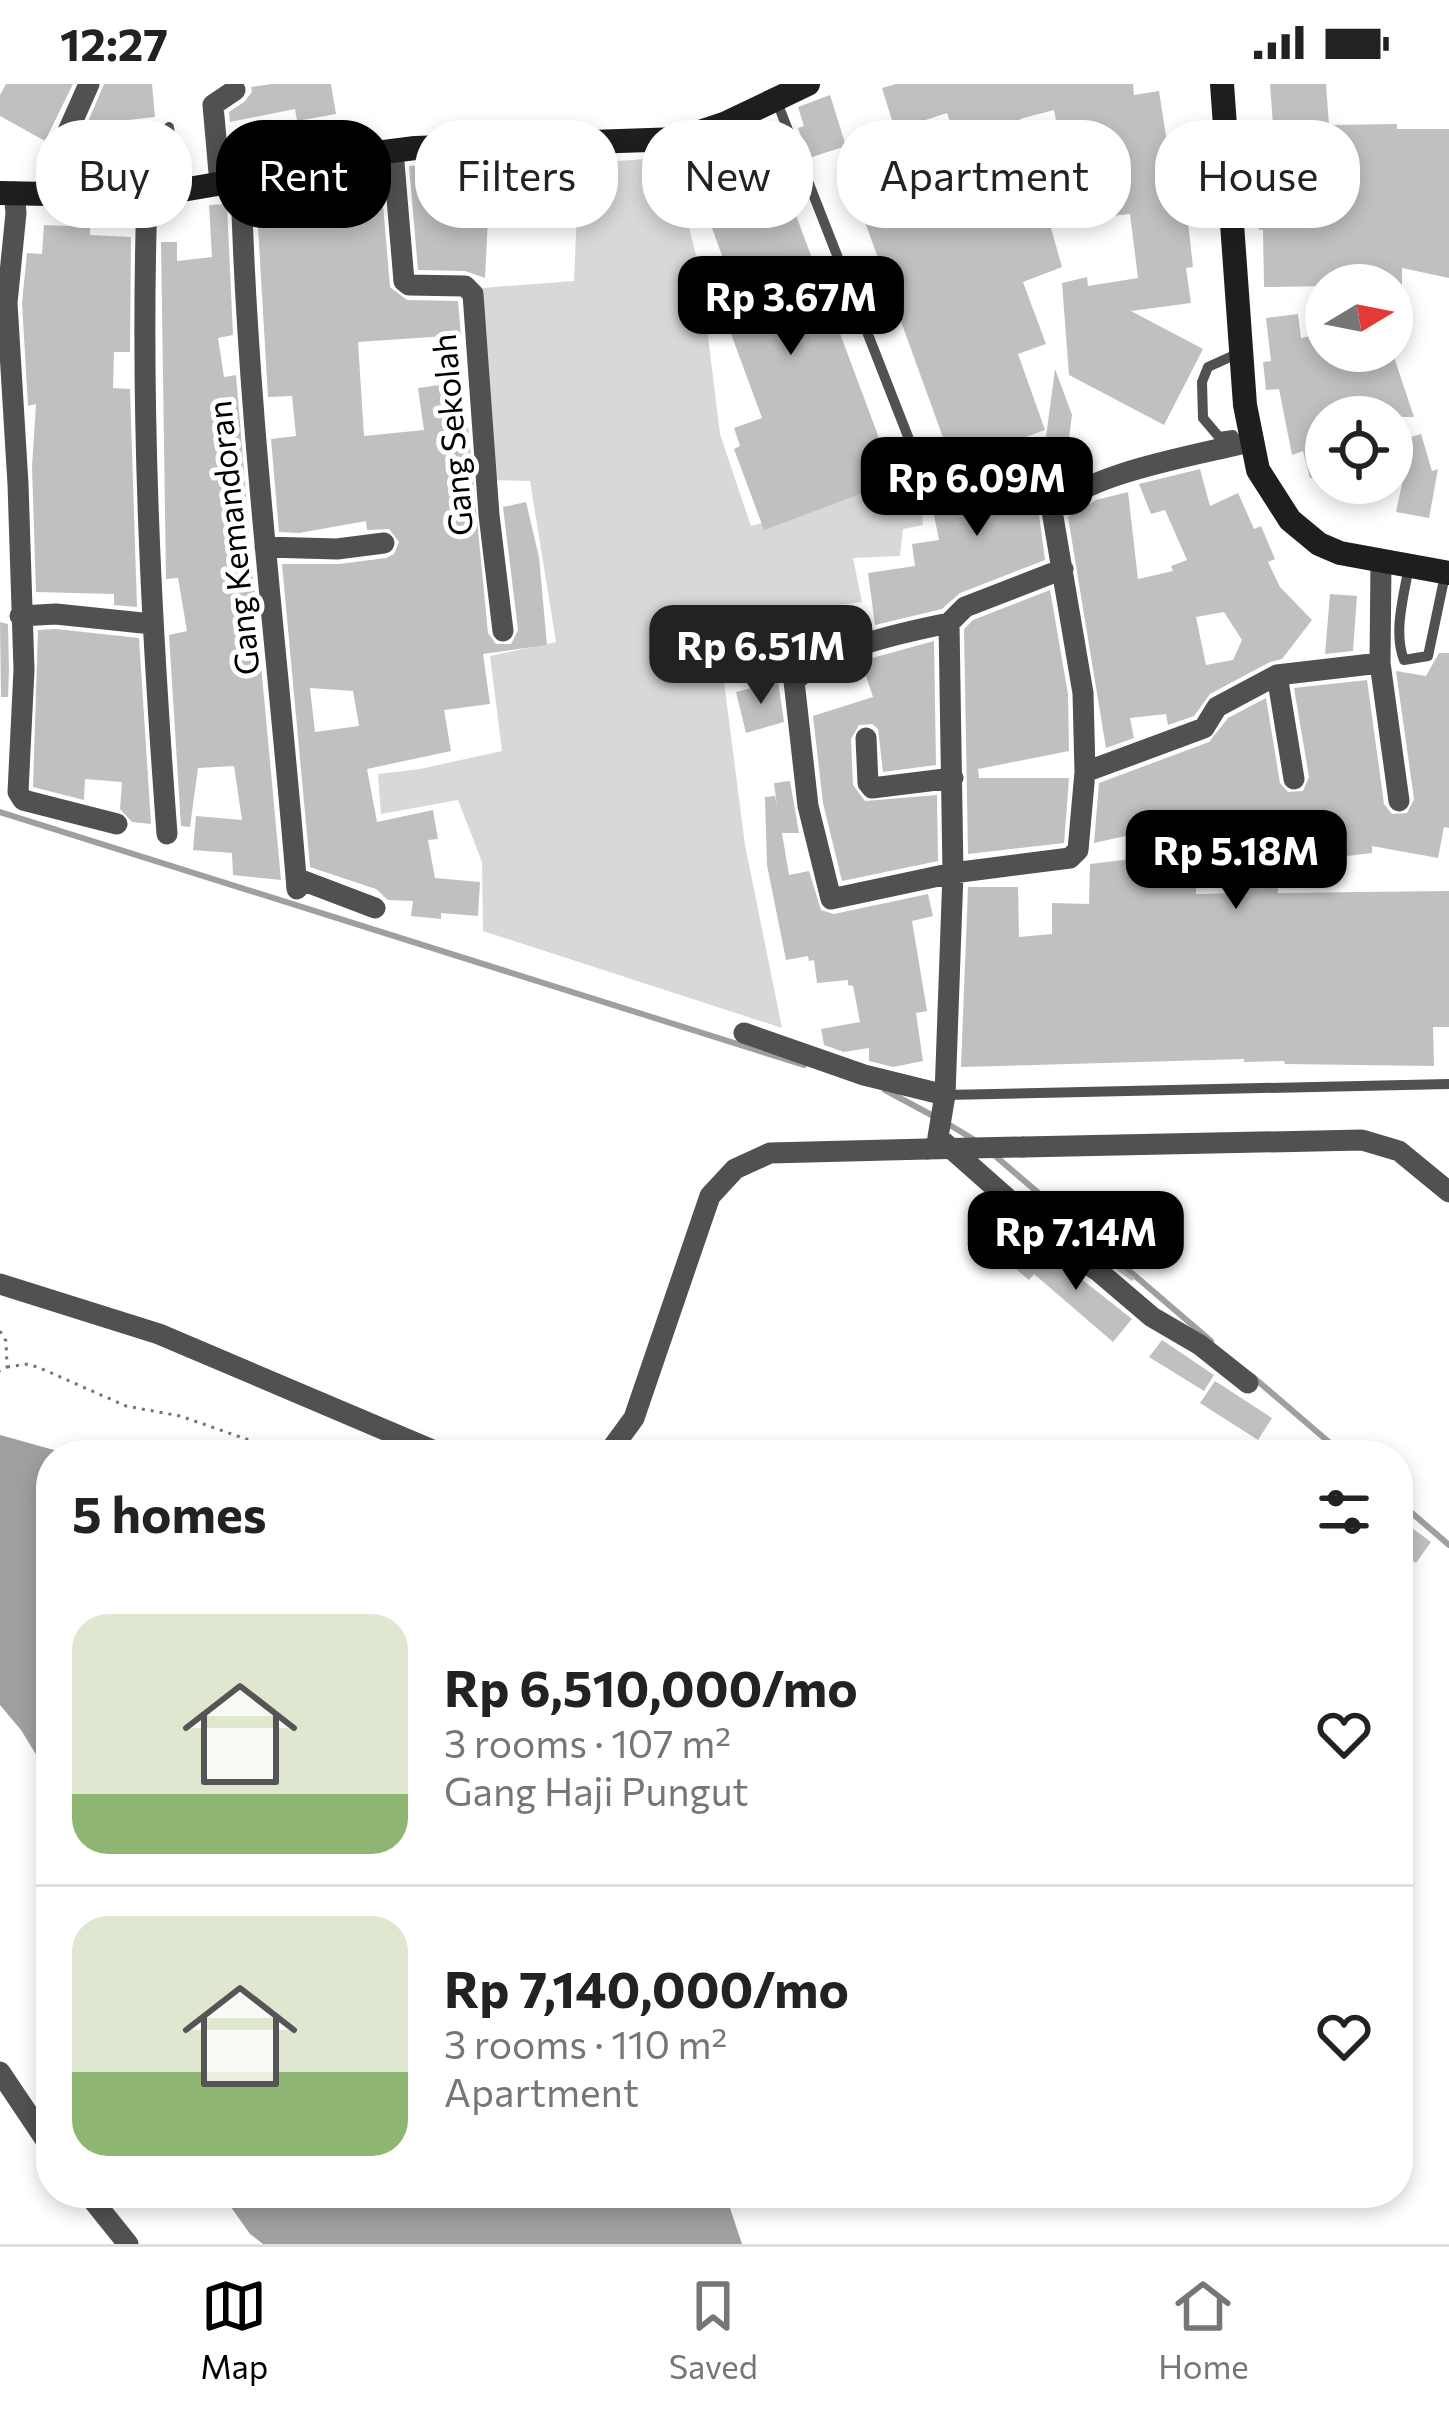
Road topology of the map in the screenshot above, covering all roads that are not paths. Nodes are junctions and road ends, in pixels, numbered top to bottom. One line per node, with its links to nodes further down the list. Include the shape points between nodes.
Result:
1 (89, 84): 6 (street)
2 (808, 84): 5 (main road)
3 (1222, 84): 12 (main road)
4 (236, 90): 7 (street, Gang Kemandoran, via 213,105)
5 (776, 99): 8 (main road, via 679,139); 14 (lane)
6 (73, 120)
7 (217, 120)
8 (393, 151): 25 (street, Gang Sekolah, via 404,281 465,286 472,294)
9 (7, 192): 15 (street, via 16,213 7,303)
10 (146, 228): 24 (street)
11 (235, 228): 17 (street, Gang Kemandoran)
12 (1241, 352): 13 (main road); 13 (lane, via 1208,368 1203,418 1219,436)
13 (1249, 436): 18 (main road, via 1258,470 1290,520 1319,544); 20 (street, via 1066,495 1052,511)
14 (925, 480)
15 (9, 484): 22 (street)
16 (384, 543): 17 (street)
17 (265, 547): 36 (street, Gang Kemandoran, via 297,883)
18 (1381, 560): 19 (main road); 26 (street)
19 (1409, 566): 21 (main road); 21 (lane, via 1400,621 1404,660 1428,656)
20 (1063, 569): 23 (street, via 965,607); 29 (street, via 1083,693)
21 (1447, 573)
22 (20, 616): 24 (street); 33 (street, via 17,792)
23 (949, 623): 30 (street); 35 (street, via 845,653 794,681 808,806 829,898)
24 (152, 624): 34 (street)
25 (502, 632)
26 (1380, 663): 27 (street); 32 (street)
27 (1277, 675): 29 (street, via 1217,706 1204,728); 31 (street)
28 (866, 738): 30 (street, via 872,788)
29 (1085, 772): 35 (street, via 1075,855)
30 (953, 778): 35 (street)
31 (1294, 778)
32 (1399, 801)
33 (117, 824)
34 (167, 833)
35 (952, 873): 39 (street)
36 (375, 908)
37 (744, 1034): 39 (street)
38 (1449, 1084): 39 (lane)
39 (944, 1100): 40 (street)
40 (933, 1140): 41 (street, bridge, via 1023,1148 1362,1140 1399,1151); 43 (street, via 1152,1317); 45 (street, via 770,1153 735,1169 710,1196 634,1418)
41 (1449, 1192)
42 (0, 1284): 44 (street, via 159,1334)
43 (1248, 1383)
44 (409, 1440)
45 (618, 1440)
46 (0, 2072): 47 (street)
47 (36, 2126)
48 (98, 2208): 49 (street)
49 (123, 2242)

